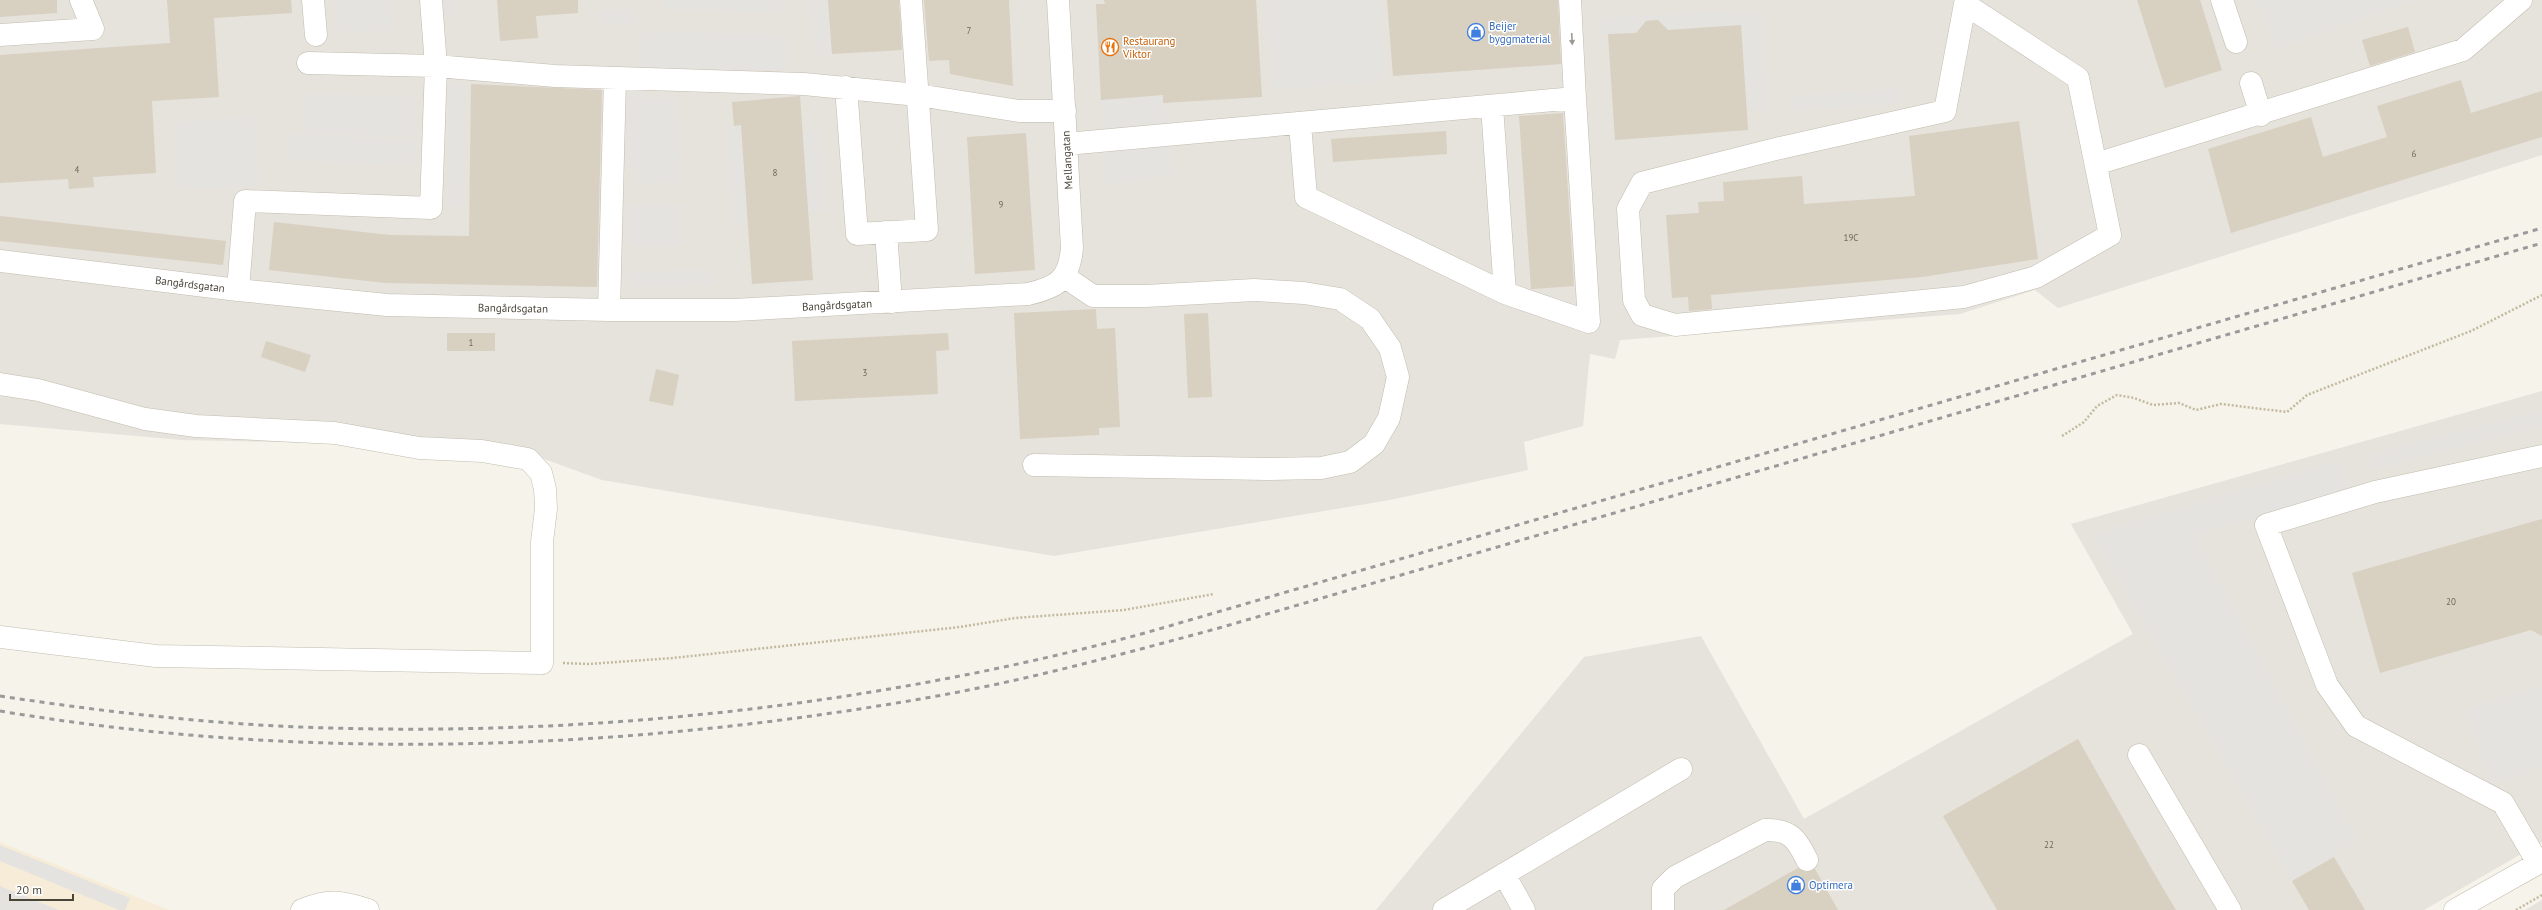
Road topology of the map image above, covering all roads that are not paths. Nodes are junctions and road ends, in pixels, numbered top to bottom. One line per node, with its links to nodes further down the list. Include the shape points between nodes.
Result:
1 (81, 0): 10 (street, via 93,29)
2 (313, 0): 11 (street)
3 (431, 0): 14 (street)
4 (911, 0): 18 (street)
5 (1058, 0): 21 (street, Mellangatan)
6 (1570, 0): 19 (street, one-way to 19)
7 (2222, 0): 12 (street)
8 (2521, 0): 22 (street, via 2463,50)
9 (1966, 2): 25 (street, via 2078,78); 25 (street, via 1945,111 1780,148 1642,183 1628,209 1634,300 1642,314 1675,325 1964,297 2036,277 2110,235)
10 (0, 35)
11 (316, 35)
12 (2236, 42)
13 (308, 63): 14 (street)
14 (436, 66): 15 (street, via 555,76); 29 (street, via 431,208 245,201)
15 (615, 78): 17 (street); 32 (street)
16 (2251, 83): 22 (street)
17 (846, 86): 18 (street); 26 (street, via 857,234)
18 (918, 95): 21 (street, via 1019,111); 26 (street, via 927,230)
19 (1576, 98): 20 (street); 30 (street, via 1589,322)
20 (1492, 106): 23 (street); 30 (street)
21 (1065, 111): 24 (street, Mellangatan)
22 (2261, 115): 25 (street)
23 (1300, 124): 24 (street); 30 (street, via 1306,197)
24 (1066, 144): 28 (street, Mellangatan, via 1072,248 1071,262)
25 (2096, 164)
26 (886, 232): 31 (street)
27 (0, 261): 29 (street, Bangårdsgatan)
28 (1065, 277): 31 (street, Bangårdsgatan, via 1049,289 1028,294); 35 (street, via 1093,296 1254,290 1304,292 1340,299 1370,319 1390,348 1398,378 1389,418 1374,444 1350,462 1321,468 1266,469)
29 (238, 290): 32 (street, Bangårdsgatan, via 387,305)
30 (1505, 293)
31 (891, 302): 32 (street, Bangårdsgatan, via 734,310)
32 (609, 310)
33 (0, 384): 36 (street, via 38,390 145,418 196,426 334,433 419,448 482,451 528,459 541,473 546,509 542,542 542,663 156,656)
34 (2542, 456): 40 (street, via 2375,492 2266,525 2327,685 2356,726 2503,803)
35 (1034, 465)
36 (0, 637)
37 (2139, 755): 47 (street)
38 (1681, 769): 41 (street)
39 (1807, 860): 46 (street, via 1798,841 1786,833 1765,830 1675,877 1663,889)
40 (2540, 862): 48 (street)
41 (1504, 874): 44 (street); 45 (street)
42 (302, 910): 43 (street, via 322,902 352,905)
43 (368, 910)
44 (1444, 910)
45 (1524, 910)
46 (1663, 910)
47 (2230, 910)
48 (2455, 910)

